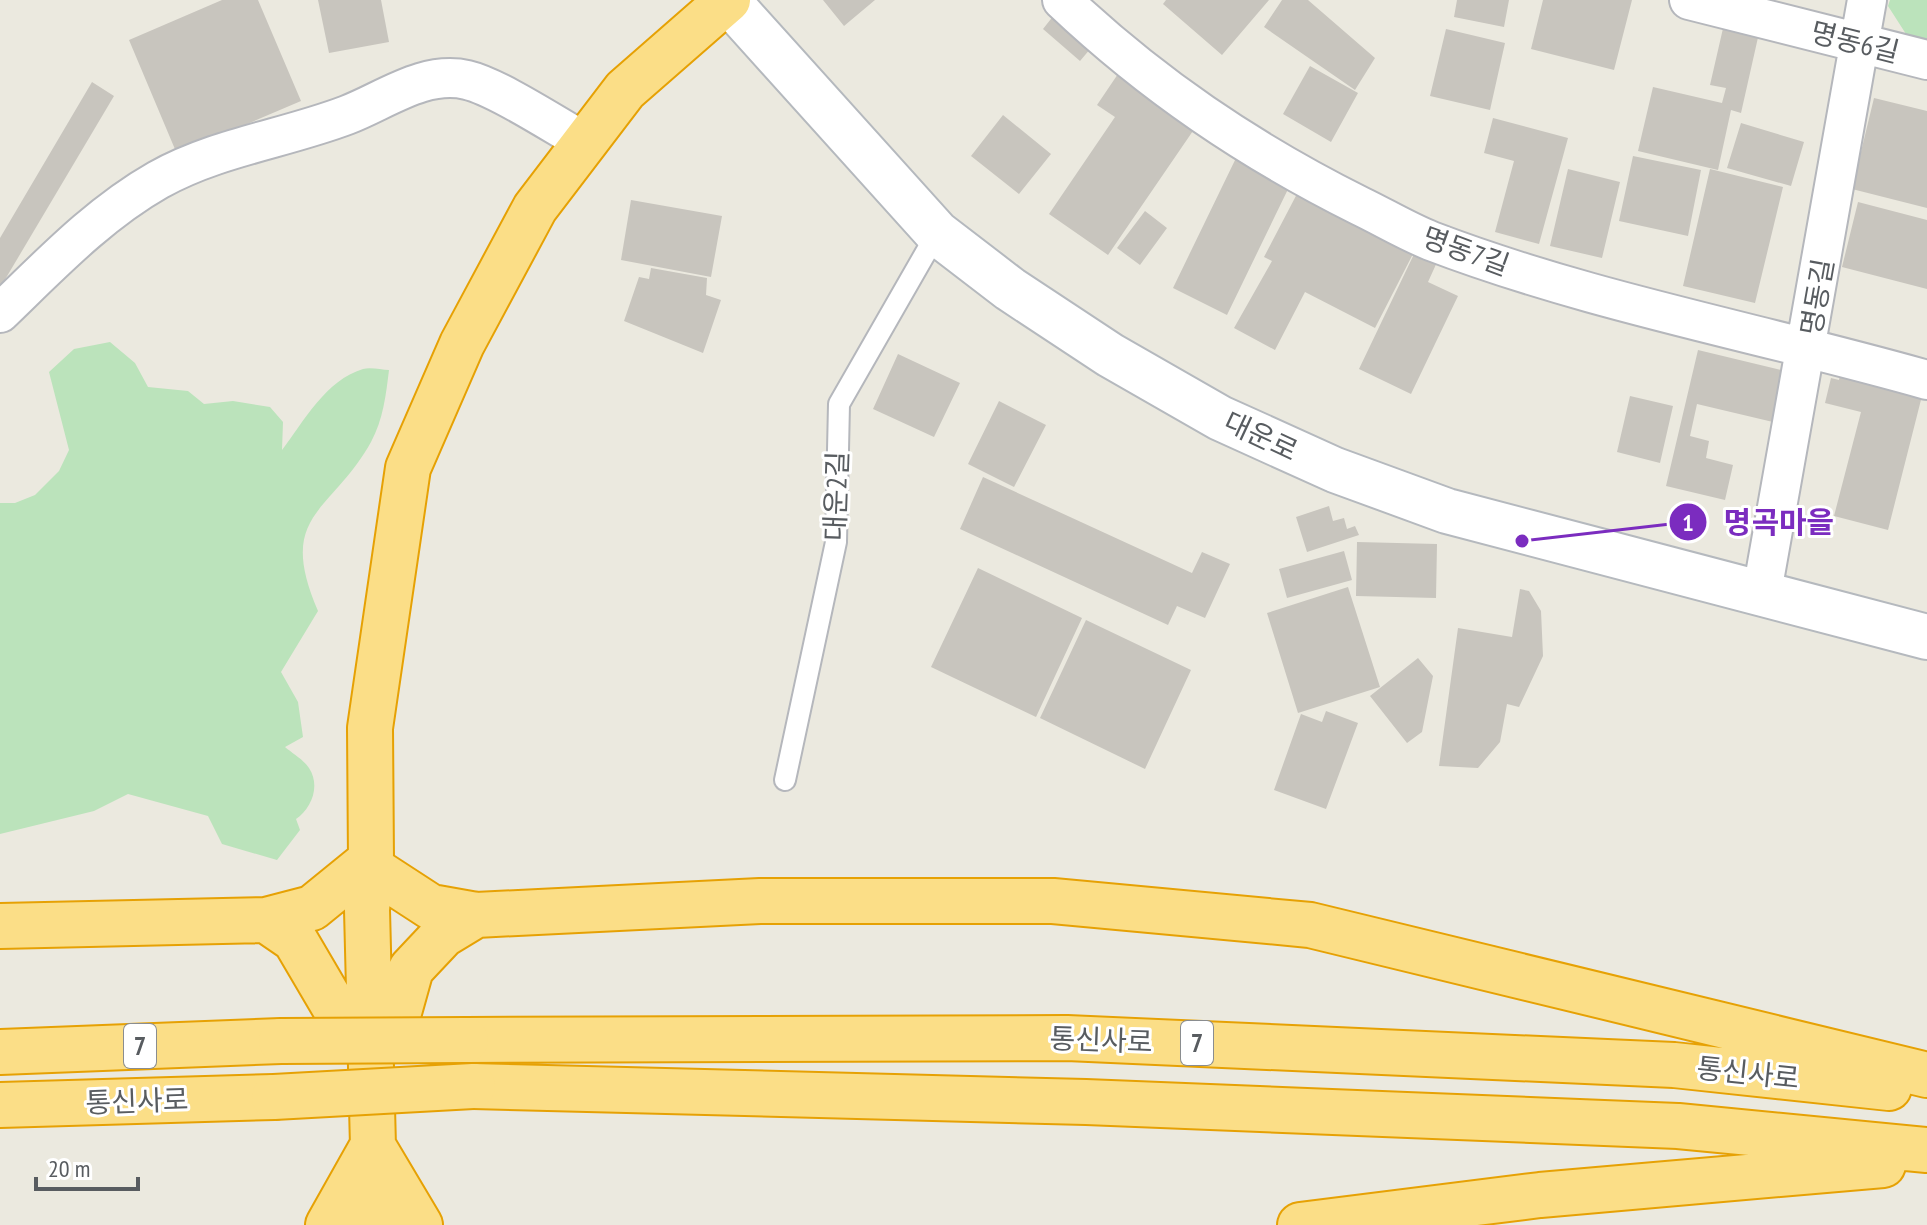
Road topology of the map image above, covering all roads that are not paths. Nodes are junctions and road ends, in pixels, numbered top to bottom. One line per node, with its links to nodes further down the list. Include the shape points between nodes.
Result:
1 (727, 0): 7 (highway, via 625,90); 8 (street, 대운로)
2 (1062, 0): 10 (street, 명동7길, via 1197,113 1305,178 1429,240 1572,287)
3 (1689, 0): 5 (street, 명동6길)
4 (1867, 0): 5 (street, 명동길)
5 (1859, 44): 6 (street, 명동6길); 10 (street, 명동길)
6 (1927, 60)
7 (585, 142): 9 (street, via 467,80 436,80 401,89 318,126 264,138 158,180 109,213); 15 (highway, via 535,208 462,344 408,468 370,728)
8 (937, 233): 12 (street, 대운로, via 1110,355 1220,418 1335,470 1447,511); 14 (lane, 대운2길, via 839,404 836,542)
9 (0, 313)
10 (1809, 346): 11 (street, 명동7길); 12 (street, 명동길)
11 (1927, 380)
12 (1762, 592): 13 (street, 대운로)
13 (1927, 637)
14 (785, 780)
15 (371, 864): 16 (highway, via 431,907); 17 (highway, via 312,908); 19 (highway)
16 (476, 915): 19 (highway, via 443,935 411,969 394,1030); 21 (highway, via 760,901 1053,901 1310,925)
17 (266, 920): 18 (highway); 19 (highway, via 295,940 339,1015)
18 (0, 926)
19 (370, 1044): 24 (highway)
20 (0, 1052): 22 (highway, 통신사로 / 7, bridge, via 281,1041 1067,1038 1674,1065)
21 (1927, 1075)
22 (1927, 1092)
23 (0, 1105): 25 (highway, 통신사로 / 7, bridge, via 473,1086 1086,1102 1678,1126)
24 (373, 1145): 27 (highway); 28 (highway); 29 (highway)
25 (1927, 1150)
26 (1927, 1161): 30 (highway, via 1540,1195)
27 (328, 1225)
28 (375, 1225)
29 (420, 1225)
30 (1300, 1225)

